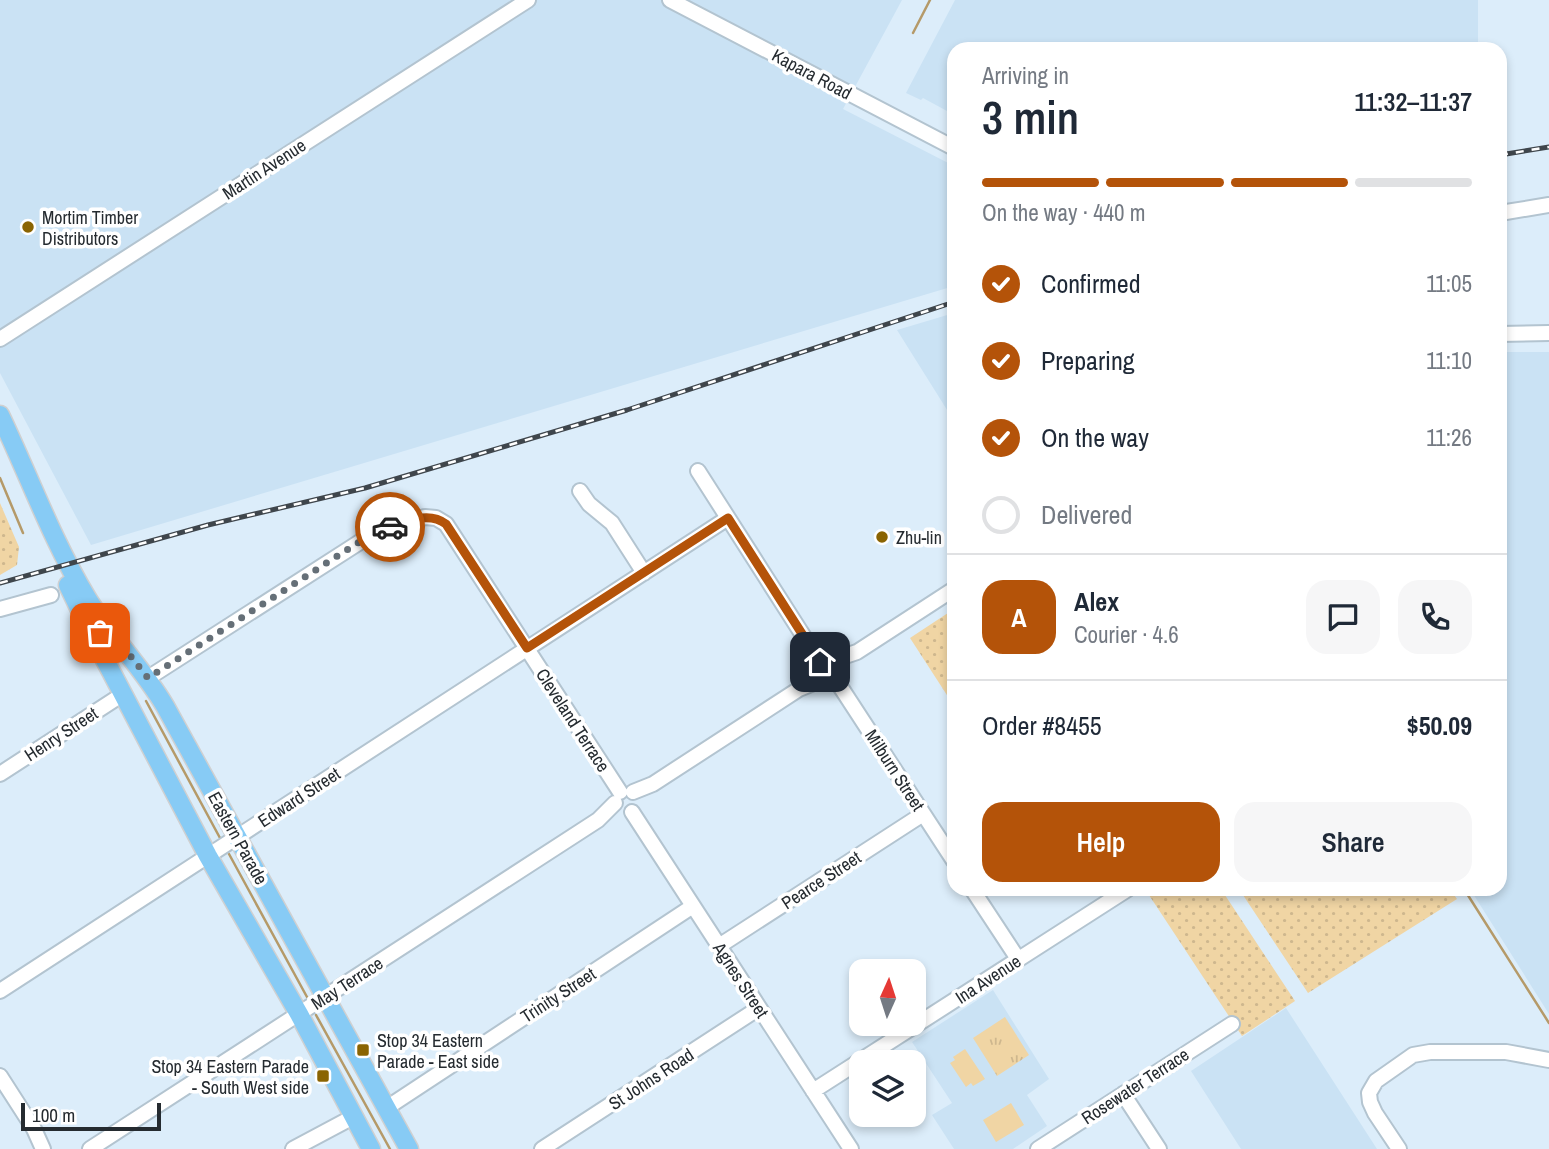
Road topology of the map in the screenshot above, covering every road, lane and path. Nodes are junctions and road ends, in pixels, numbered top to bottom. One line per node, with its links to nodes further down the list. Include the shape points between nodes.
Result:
1 (528, 0): 8 (street, Martin Avenue)
2 (670, 0): 3 (street, Kapara Road)
3 (947, 144)
4 (1549, 205): 5 (street)
5 (1507, 212)
6 (1549, 333): 7 (street)
7 (1507, 334)
8 (0, 339)
9 (0, 415): 13 (main road, Eastern Parade)
10 (698, 471): 12 (street, Milburn Street)
11 (580, 491): 14 (street, via 612,523)
12 (728, 518): 14 (street, Edward Street); 21 (street, Milburn Street)
13 (53, 536): 18 (main road, Eastern Parade); 20 (main road, Eastern Parade, via 69,586)
14 (644, 573): 19 (street, Edward Street)
15 (947, 594): 21 (street, May Terrace)
16 (51, 595): 17 (street)
17 (0, 609)
18 (106, 625): 20 (main road, via 100,633); 22 (main road, Eastern Parade)
19 (527, 648): 22 (street, via 446,524 425,517 377,531); 25 (street, Cleveland Terrace); 27 (street, Edward Street)
20 (106, 663): 23 (main road, Eastern Parade)
21 (827, 671): 25 (street, May Terrace, via 653,784 647,793); 26 (street, Milburn Street)
22 (148, 678): 27 (main road, Eastern Parade)
23 (123, 694): 24 (street, Henry Street); 29 (main road, Eastern Parade)
24 (0, 774)
25 (626, 802): 32 (street, Agnes Street); 36 (street, May Terrace)
26 (923, 814): 28 (street, Milburn Street); 33 (street, Pearce Street)
27 (238, 837): 29 (street, Edward Street); 36 (main road, Eastern Parade)
28 (947, 850)
29 (208, 856): 35 (street, Edward Street); 38 (main road, Eastern Parade)
30 (977, 896): 34 (street)
31 (1117, 896): 34 (street, Ina Avenue)
32 (693, 906): 33 (street, Agnes Street); 44 (street, Trinity Street)
33 (719, 946): 37 (street, Agnes Street)
34 (1018, 959): 42 (street, Ina Avenue)
35 (0, 991)
36 (325, 997): 38 (street, May Terrace); 44 (main road, Eastern Parade)
37 (759, 1008): 42 (street, Agnes Street); 53 (street, St Johns Road)
38 (299, 1014): 45 (main road, Eastern Parade); 47 (street, May Terrace)
39 (1232, 1024): 43 (street, Rosewater Terrace)
40 (1549, 1060): 57 (street, via 1506,1052 1413,1055 1376,1081 1369,1093 1375,1113)
41 (0, 1076): 46 (street)
42 (813, 1091): 54 (street, Agnes Street)
43 (1123, 1094): 55 (street, Rosewater Terrace); 56 (street)
44 (387, 1107): 52 (main road, Eastern Parade)
45 (353, 1117): 50 (street); 51 (main road, Eastern Parade)
46 (34, 1129): 48 (street); 49 (street)
47 (93, 1148)
48 (43, 1149)
49 (54, 1149)
50 (293, 1149)
51 (371, 1149)
52 (409, 1149)
53 (542, 1149)
54 (851, 1149)
55 (1038, 1149)
56 (1159, 1149)
57 (1399, 1149)

